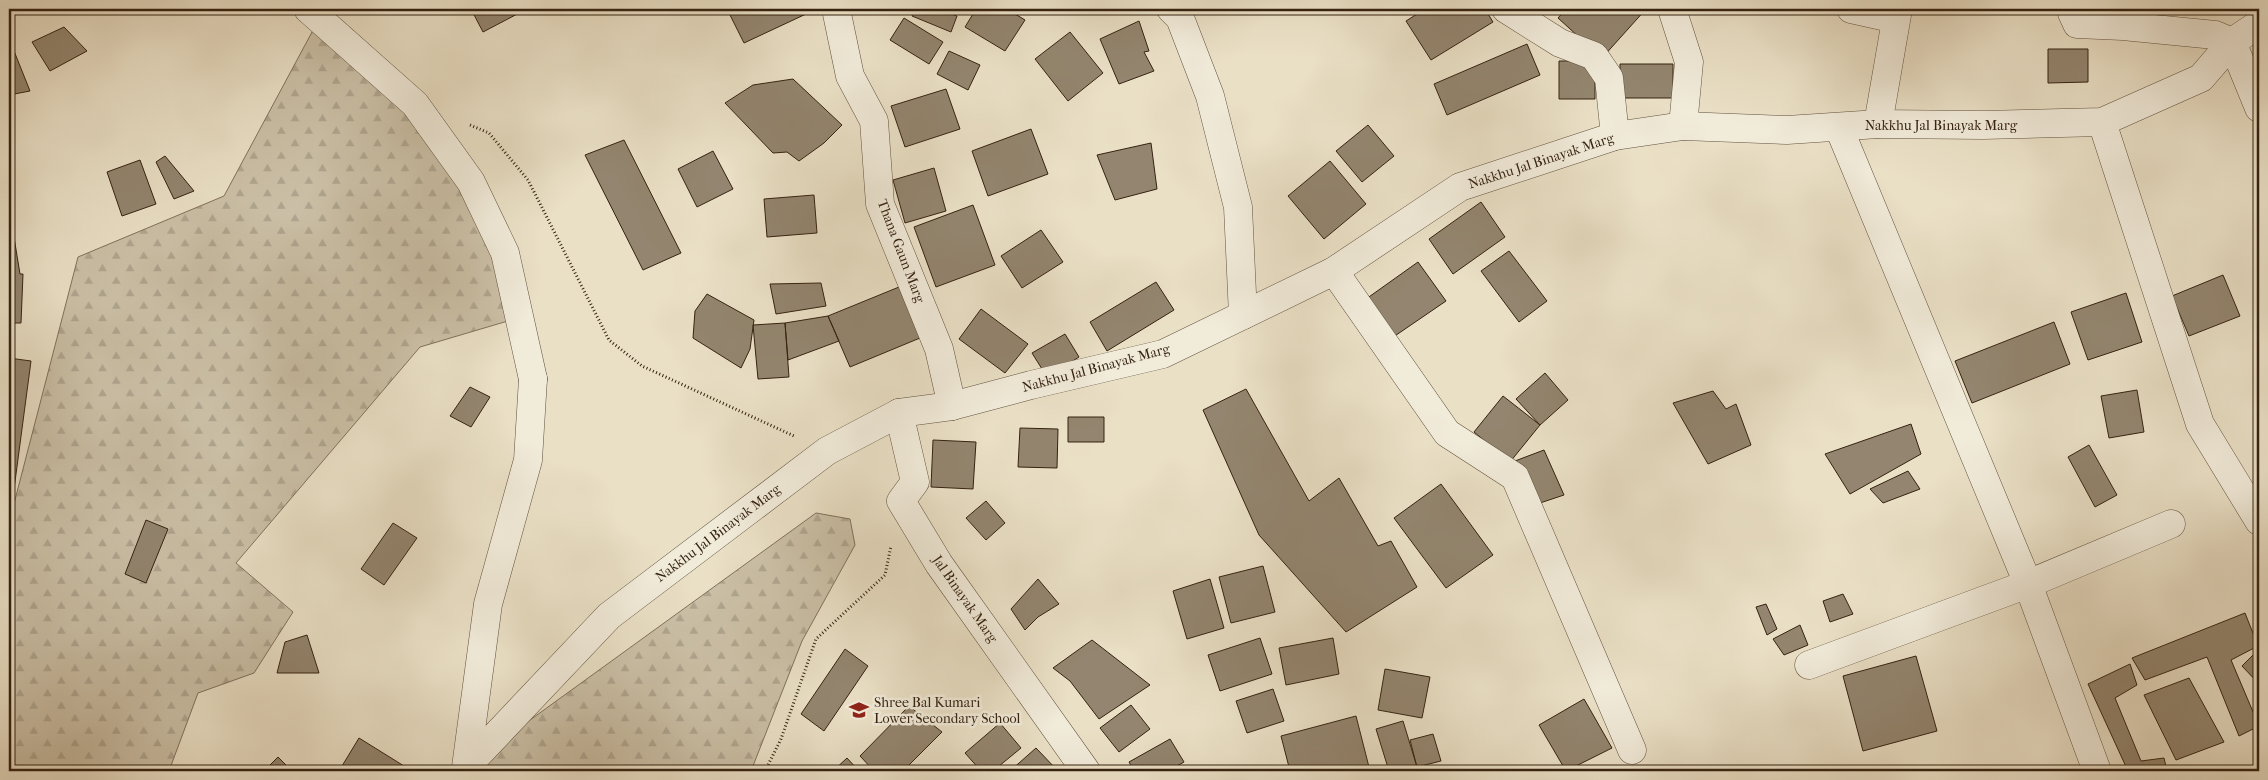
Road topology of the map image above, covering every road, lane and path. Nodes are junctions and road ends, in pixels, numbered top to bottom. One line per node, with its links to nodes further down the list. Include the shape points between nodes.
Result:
1 (308, 9): 22 (street, Nakkhu Jal Binayak Marg, via 415,104 471,182 505,253 533,379 528,460 488,604 466,767 609,616)
2 (836, 9): 20 (street, Thana Gaun Marg, via 850,76 874,121 880,204 939,350)
3 (1171, 9): 19 (street, via 1180,18 1210,96 1238,207)
4 (1506, 9): 17 (street, via 1560,43 1594,56 1609,78)
5 (1672, 9): 15 (street, via 1689,62)
6 (1851, 9): 8 (street)
7 (2073, 9): 10 (street, via 2077,24 2215,35)
8 (1897, 14): 14 (street)
9 (2259, 24): 10 (street, Nakkhu Jal Binayak Marg)
10 (2232, 42): 11 (street); 13 (street, Nakkhu Jal Binayak Marg, via 2201,78)
11 (2259, 108)
12 (462, 122): 22 (path, via 489,133 528,180 609,340 642,366)
13 (2102, 122): 14 (street, Nakkhu Jal Binayak Marg, via 1983,126); 24 (street, via 2200,424)
14 (1878, 124): 16 (street, Nakkhu Jal Binayak Marg)
15 (1683, 126): 16 (street, Nakkhu Jal Binayak Marg, via 1788,130); 17 (street, Nakkhu Jal Binayak Marg)
16 (1839, 128): 26 (street)
17 (1615, 136): 18 (street, Nakkhu Jal Binayak Marg, via 1460,187)
18 (1334, 271): 19 (street, Nakkhu Jal Binayak Marg); 28 (street, via 1446,433 1515,478)
19 (1243, 315): 20 (street, Nakkhu Jal Binayak Marg, via 1163,354)
20 (952, 406): 21 (street, Nakkhu Jal Binayak Marg)
21 (899, 413): 22 (street, Nakkhu Jal Binayak Marg); 23 (street, via 915,482)
22 (827, 452)
23 (901, 501): 29 (path, via 885,575 816,639); 30 (street, Jal Binayak Marg, via 939,564)
24 (2259, 521)
25 (2172, 524): 26 (street)
26 (2028, 584): 27 (street); 31 (street)
27 (1809, 665)
28 (1632, 750)
29 (765, 771)
30 (1086, 771)
31 (2097, 771)

